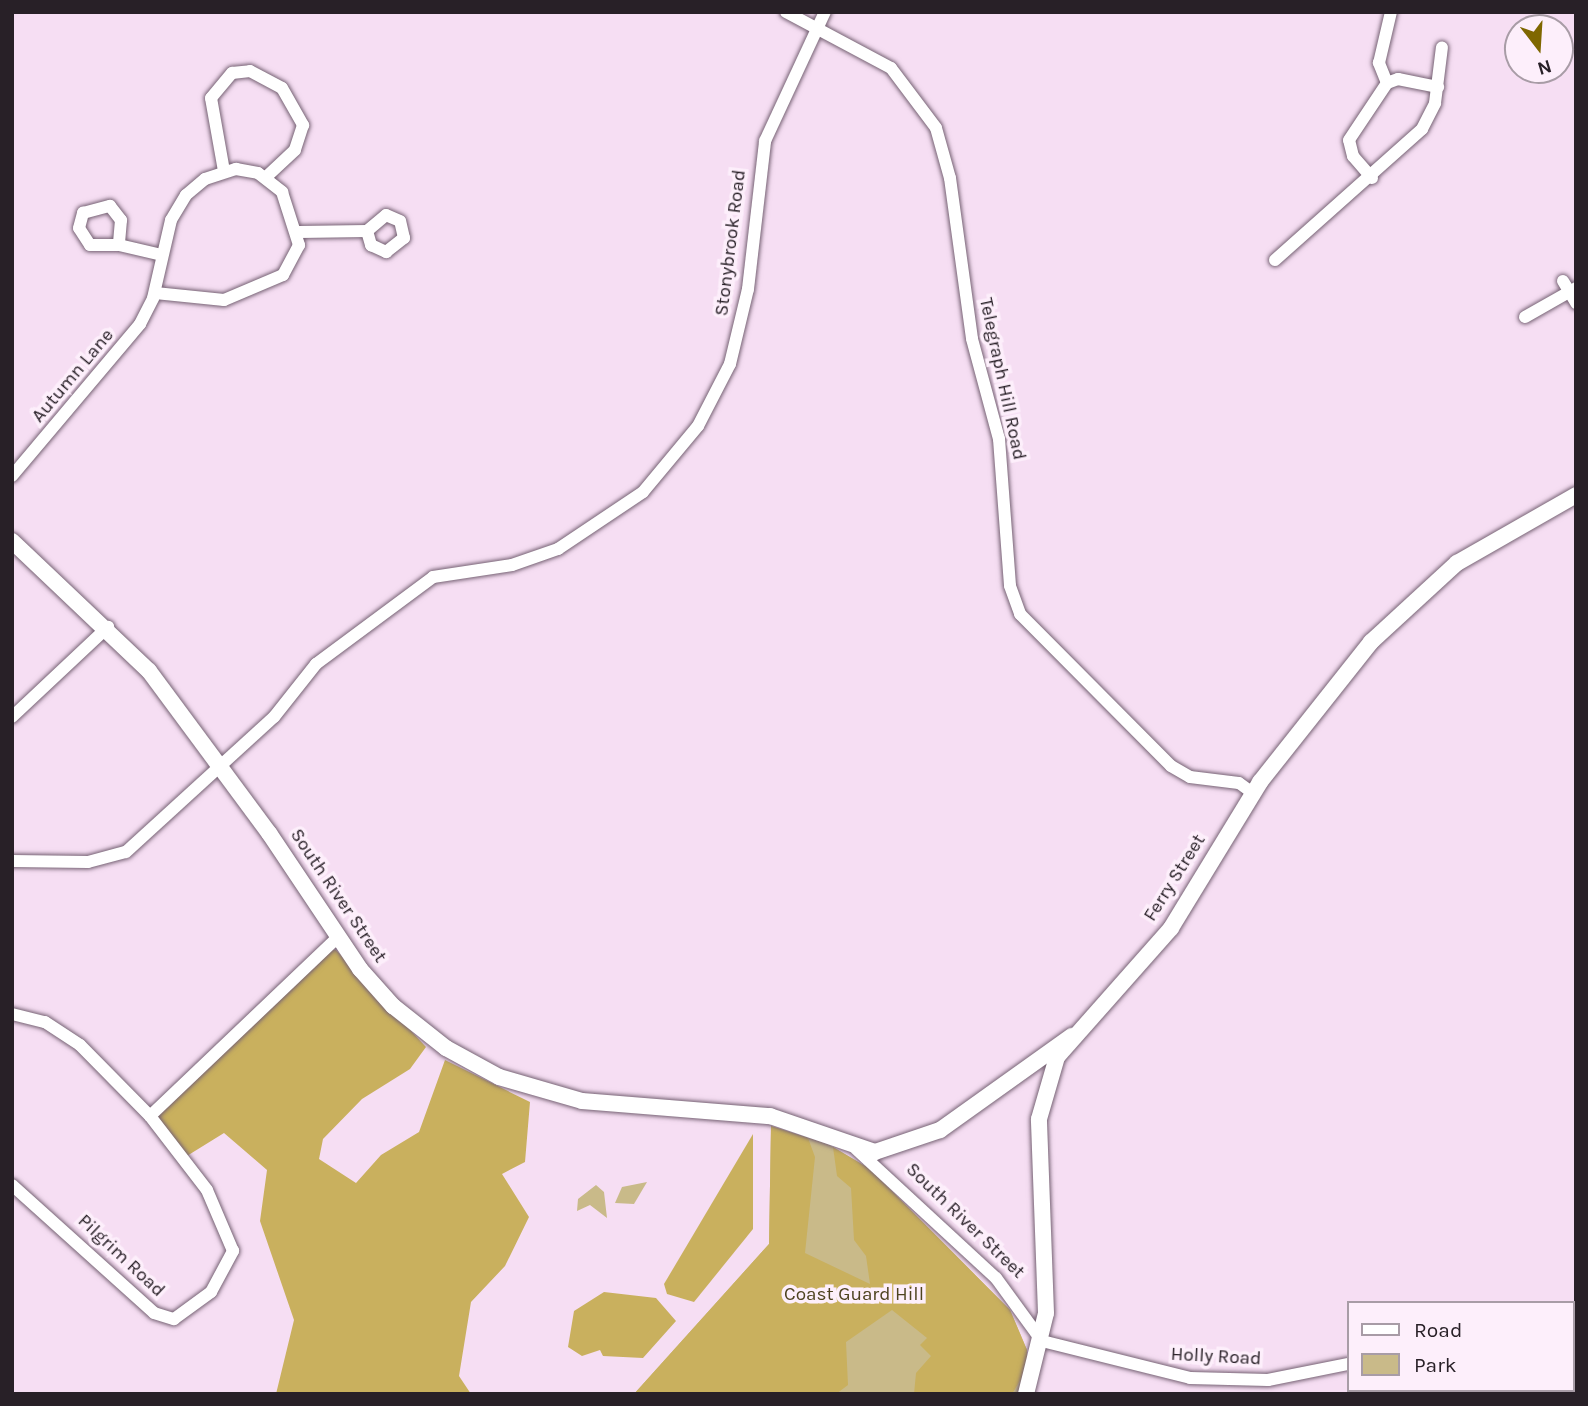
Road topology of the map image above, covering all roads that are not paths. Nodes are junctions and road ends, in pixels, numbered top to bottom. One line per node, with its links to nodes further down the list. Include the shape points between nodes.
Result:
1 (786, 12): 4 (street, Telegraph Hill Road)
2 (825, 12): 4 (street, Stonybrook Road)
3 (1391, 12): 6 (street, via 1380,63)
4 (818, 28): 24 (street, Stonybrook Road, via 765,141 748,289 730,364 698,426 668,465 628,506 574,542 512,565 433,577 316,664 274,717); 25 (street, Telegraph Hill Road, via 891,68 923,105 940,139 972,339 999,439 1010,586 1020,614 1171,766 1190,777 1239,783)
5 (1441, 47): 7 (street)
6 (1387, 83): 7 (street, via 1398,79); 10 (street, via 1349,140 1353,156)
7 (1438, 87): 10 (street, via 1422,130)
8 (224, 171): 9 (street); 9 (street, via 211,98 232,74 250,71 282,88 303,125 295,150); 14 (street, Autumn Lane, via 186,195)
9 (266, 177): 12 (street, via 288,201)
10 (1372, 178): 15 (street)
11 (367, 231): 12 (street)
12 (299, 232): 17 (street, via 292,265 256,290 209,301)
13 (120, 244): 14 (street)
14 (162, 255): 17 (street, Autumn Lane)
15 (1275, 260)
16 (1571, 291): 18 (street)
17 (155, 293): 19 (street, Autumn Lane, via 124,345)
18 (1525, 317)
19 (12, 476)
20 (1576, 495): 25 (street, Ferry Street, via 1496,537 1418,595 1340,677)
21 (12, 541): 22 (street, South River Street)
22 (108, 627): 23 (street); 24 (street, South River Street)
23 (12, 717)
24 (220, 765): 26 (street, Stonybrook Road, via 126,852 88,862); 27 (street, South River Street)
25 (1253, 793): 29 (street, Ferry Street, via 1171,929)
26 (12, 861)
27 (338, 936): 30 (street); 31 (street, South River Street, via 409,1020 499,1077 577,1100 770,1116)
28 (12, 1014): 30 (street, Pilgrim Road, via 45,1022 80,1045)
29 (1072, 1036): 31 (street, South River Street, via 926,1137 875,1152); 33 (street, Ferry Street, via 1048,1078 1039,1119 1048,1249)
30 (150, 1116): 32 (street, Pilgrim Road, via 207,1190 233,1251 211,1292 174,1319 154,1313)
31 (847, 1143): 33 (street, South River Street, via 996,1278)
32 (12, 1185)
33 (1042, 1341): 34 (street, Holly Road, via 1190,1378 1268,1380); 35 (street, Ferry Street)
34 (1346, 1364)
35 (1026, 1394)

